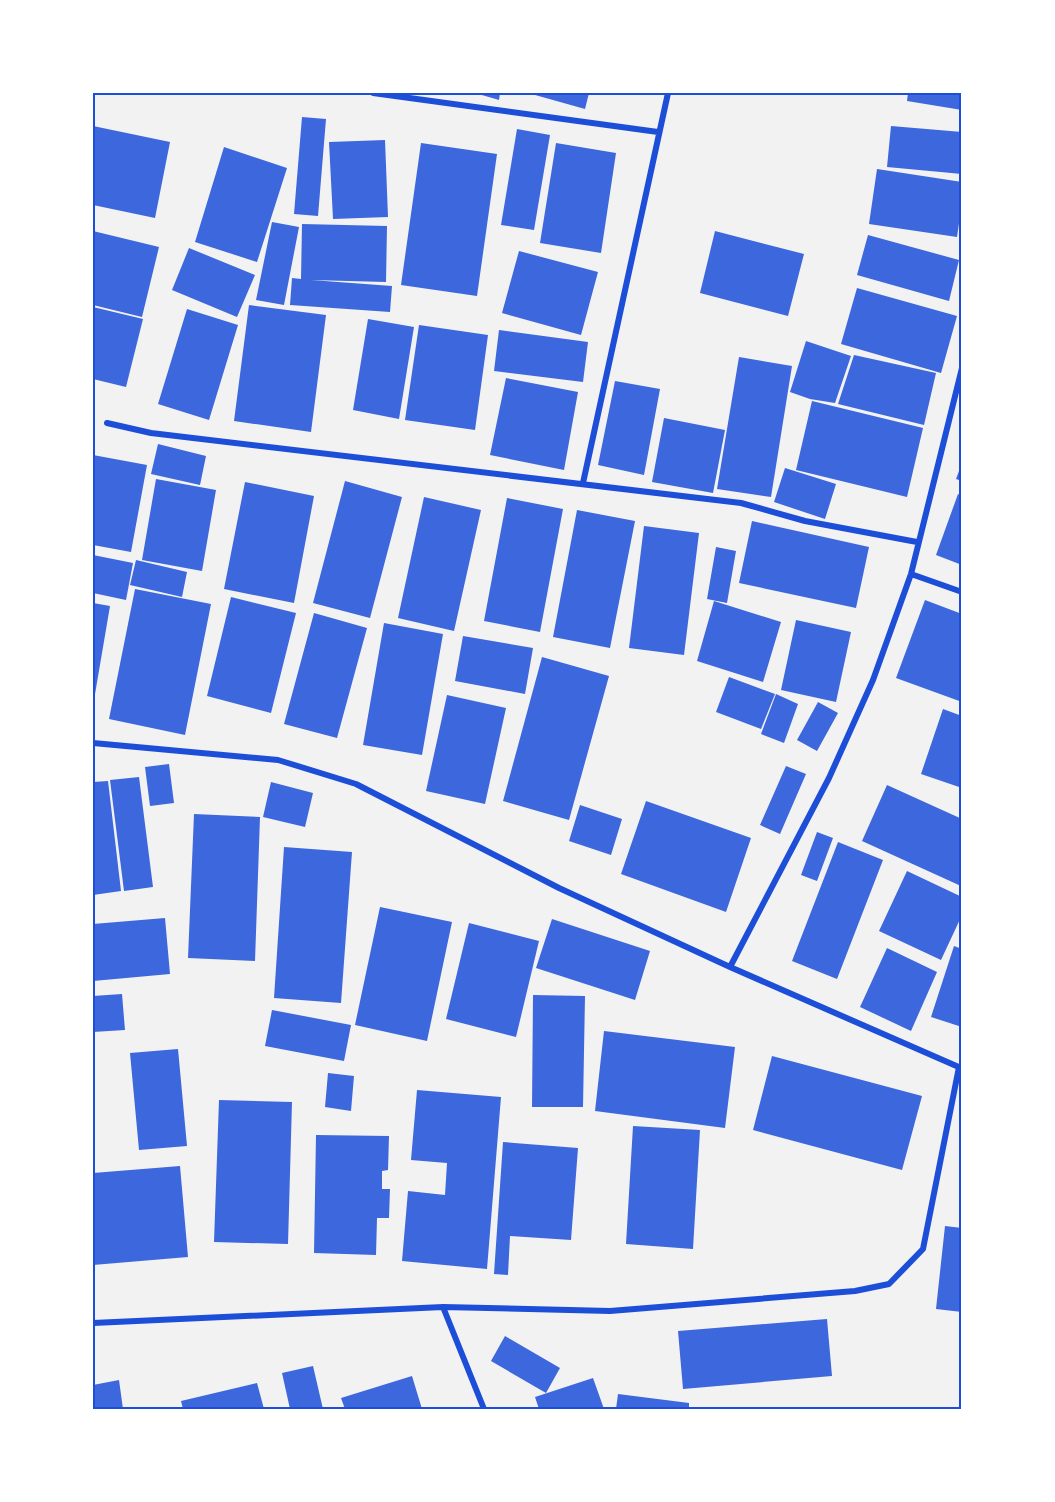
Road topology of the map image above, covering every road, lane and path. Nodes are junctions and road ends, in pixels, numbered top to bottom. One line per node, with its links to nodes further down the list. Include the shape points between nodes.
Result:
1 (373, 93): 3 (street)
2 (668, 93): 3 (street)
3 (658, 132): 6 (street)
4 (962, 368): 7 (street)
5 (107, 423): 6 (street, via 151,434)
6 (583, 483): 7 (street, via 741,502 805,521)
7 (917, 542): 8 (street)
8 (911, 574): 9 (street); 11 (street, via 873,680 829,778)
9 (962, 592)
10 (93, 743): 11 (street, via 278,760 356,784 559,888)
11 (730, 967): 12 (street)
12 (960, 1067): 13 (street, via 923,1249 888,1284 855,1291 610,1311)
13 (443, 1307): 14 (street); 15 (street)
14 (93, 1323)
15 (484, 1409)

